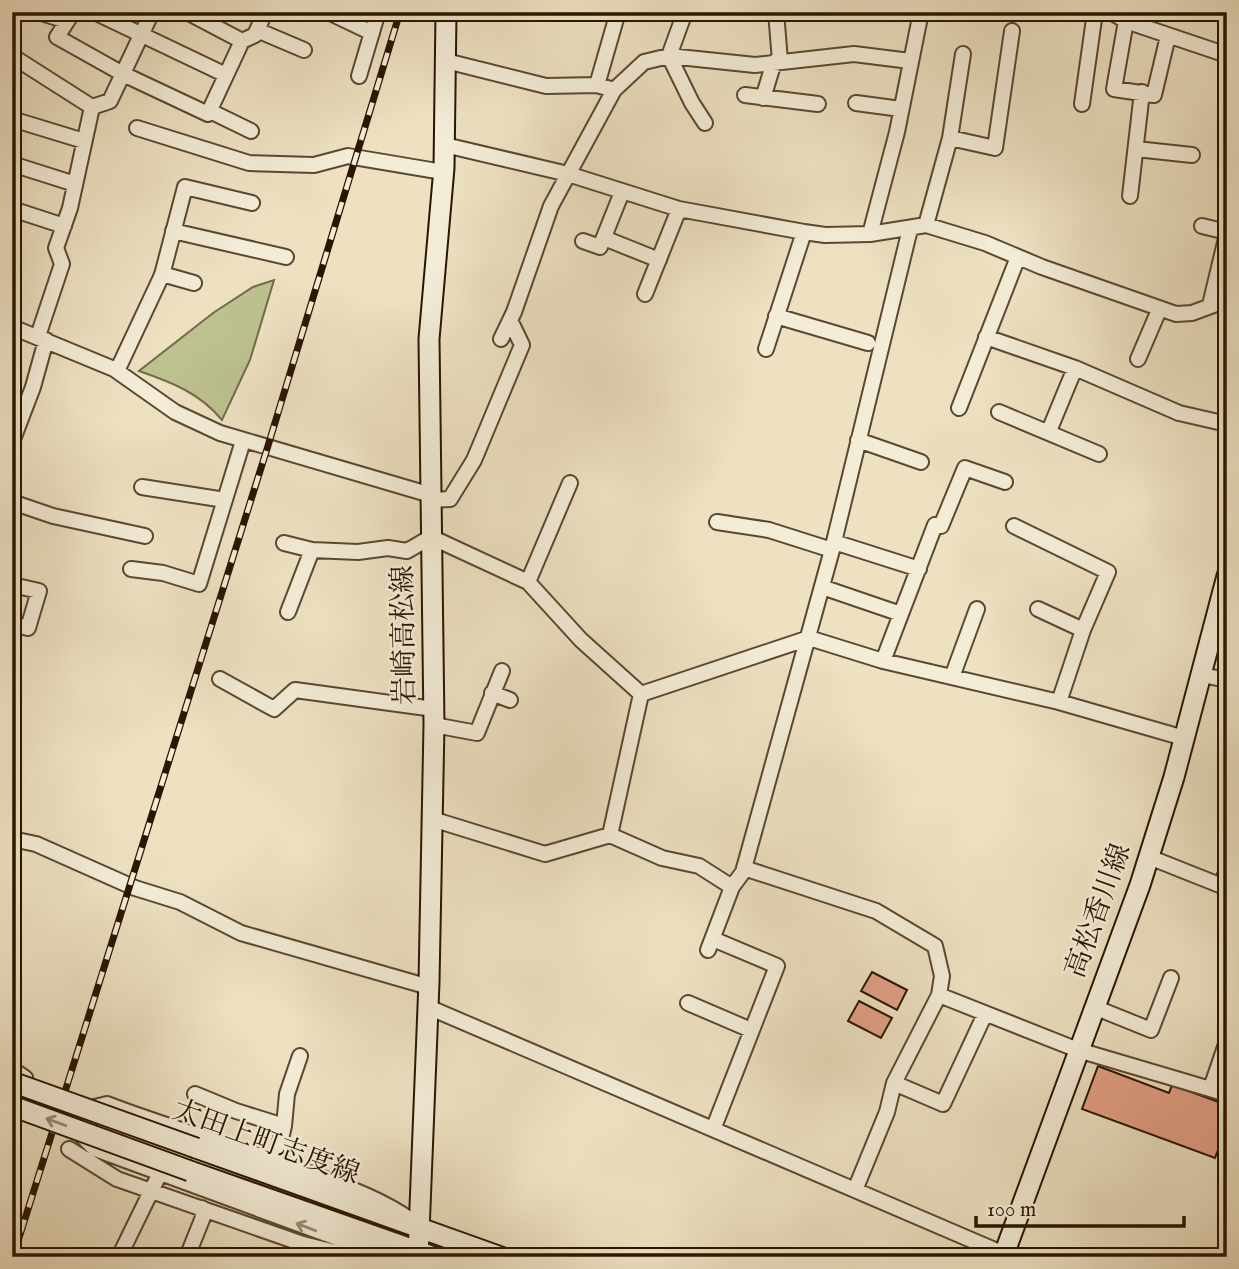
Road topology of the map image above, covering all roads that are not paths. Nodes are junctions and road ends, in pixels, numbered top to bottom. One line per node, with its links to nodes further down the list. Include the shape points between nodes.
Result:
1 (38, 12): 15 (street)
2 (94, 12): 20 (street)
3 (152, 12): 20 (street)
4 (187, 12): 22 (street)
5 (265, 12): 17 (street)
6 (328, 12): 19 (street)
7 (378, 12): 19 (street)
8 (446, 12): 28 (main road, 岩崎高松線)
9 (618, 12): 34 (street)
10 (685, 12): 27 (street)
11 (776, 12): 30 (street)
12 (921, 12): 29 (street)
13 (1095, 12): 41 (street)
14 (1111, 12): 16 (street)
15 (70, 17): 31 (street, via 57,37)
16 (1126, 21): 21 (street); 36 (street, via 1114,89)
17 (257, 30): 22 (street); 23 (street)
18 (1012, 31): 49 (street, via 995,148)
19 (372, 33): 33 (street)
20 (142, 35): 31 (street); 32 (street)
21 (1168, 36): 25 (street); 36 (street, via 1154,95)
22 (242, 41): 32 (street)
23 (304, 50)
24 (963, 54): 49 (street)
25 (1227, 55)
26 (12, 56): 42 (street)
27 (669, 56): 30 (street, via 755,65); 35 (street, via 644,62); 46 (street)
28 (446, 61): 34 (street, via 546,86); 51 (main road, 岩崎高松線)
29 (910, 61): 30 (street, via 854,54); 43 (street)
30 (777, 62): 38 (street)
31 (123, 74): 42 (street, via 110,101); 44 (street, via 208,114)
32 (226, 75): 44 (street)
33 (359, 76)
34 (597, 85): 35 (street)
35 (614, 90): 56 (street)
36 (1142, 92): 52 (street)
37 (745, 95): 38 (street)
38 (763, 97): 40 (street)
39 (856, 103): 43 (street)
40 (818, 104)
41 (1082, 104)
42 (92, 107): 50 (street)
43 (901, 110): 70 (street)
44 (210, 111): 48 (street)
45 (12, 119): 50 (street)
46 (705, 123)
47 (137, 128): 55 (street, via 249,163 314,165 348,156)
48 (251, 131)
49 (950, 138): 63 (street)
50 (84, 141): 57 (street)
51 (444, 145): 55 (main road, 岩崎高松線); 56 (street)
52 (1136, 149): 53 (street); 59 (street)
53 (1192, 155)
54 (12, 164): 57 (street)
55 (443, 172): 105 (main road, 岩崎高松線, via 430,304)
56 (568, 174): 58 (street); 83 (street, via 551,206)
57 (75, 184): 64 (street)
58 (622, 192): 62 (street); 71 (street)
59 (1130, 196)
60 (252, 203): 67 (street, via 185,187)
61 (12, 209): 64 (street)
62 (679, 209): 68 (street); 75 (street)
63 (926, 225): 66 (street); 74 (street)
64 (64, 226): 85 (street, via 56,248 62,264)
65 (1202, 226): 69 (street)
66 (910, 229): 70 (street); 97 (street)
67 (173, 230): 73 (street); 76 (street)
68 (804, 232): 70 (street); 82 (street)
69 (1227, 233): 80 (street)
70 (870, 234)
71 (604, 238): 72 (street, via 600,247); 75 (street)
72 (583, 241)
73 (286, 257)
74 (1017, 257): 81 (street); 86 (street)
75 (659, 260): 78 (street)
76 (162, 274): 77 (street); 92 (street)
77 (194, 283)
78 (645, 294)
79 (1227, 300): 80 (street)
80 (1210, 305): 81 (street, via 1192,313)
81 (1159, 310): 90 (street)
82 (776, 316): 88 (street); 89 (street)
83 (510, 320): 87 (street); 105 (street, via 522,345 474,460 450,499)
84 (12, 327): 85 (street)
85 (42, 338): 92 (street); 99 (street, via 33,387)
86 (986, 338): 91 (street); 93 (street)
87 (501, 339)
88 (868, 343)
89 (766, 349)
90 (1138, 359)
91 (1075, 368): 95 (street, via 1179,413); 96 (street)
92 (117, 371): 98 (street, via 175,412)
93 (959, 408)
94 (999, 412): 96 (street)
95 (1227, 424)
96 (1049, 431): 100 (street)
97 (858, 440): 101 (street); 113 (street)
98 (243, 441): 105 (street); 106 (street)
99 (12, 442)
100 (1099, 454)
101 (921, 462)
102 (1005, 482): 116 (street, via 965,467 941,526 935,525)
103 (570, 484): 118 (street)
104 (142, 487): 106 (street)
105 (431, 497): 111 (main road, 岩崎高松線)
106 (225, 500): 115 (street, via 199,584)
107 (12, 502): 110 (street)
108 (717, 522): 113 (street)
109 (1014, 526): 126 (street, via 1108,572)
110 (145, 536)
111 (431, 537): 114 (street, via 407,551); 118 (street); 138 (main road, 岩崎高松線)
112 (284, 543): 114 (street)
113 (833, 546): 116 (street); 120 (street)
114 (312, 550): 123 (street)
115 (131, 569)
116 (919, 569): 124 (street)
117 (1227, 576): 130 (main road, 高松香川線)
118 (528, 582): 135 (street, via 581,640)
119 (12, 585): 125 (street, via 39,591 28,628)
120 (822, 587): 124 (street); 127 (street)
121 (977, 609): 131 (street)
122 (1038, 609): 126 (street)
123 (288, 612)
124 (901, 614): 128 (street)
125 (12, 624)
126 (1083, 630): 137 (street)
127 (809, 638): 128 (street); 135 (street); 144 (street)
128 (883, 661): 131 (street)
129 (502, 671): 134 (street)
130 (1202, 675): 133 (street); 139 (main road, 高松香川線)
131 (952, 677): 137 (street)
132 (220, 679): 138 (street, via 274,709 295,690)
133 (1227, 680)
134 (492, 693): 136 (street); 138 (street, via 477,733)
135 (641, 694): 141 (street)
136 (510, 700)
137 (1059, 702): 139 (street)
138 (434, 717): 140 (main road, 岩崎高松線)
139 (1184, 738): 143 (main road, 高松香川線)
140 (432, 819): 141 (street, via 545,854); 149 (main road, 岩崎高松線)
141 (610, 835): 145 (street, via 662,858 699,866)
142 (12, 839): 149 (street, via 36,844 135,888 180,902 241,933)
143 (1149, 856): 146 (street); 151 (main road, 高松香川線)
144 (744, 868): 145 (street); 148 (street, via 876,911 935,946 943,976)
145 (732, 887): 153 (street, via 710,944 777,966)
146 (1227, 888)
147 (1171, 978): 151 (street, via 1151,1030)
148 (939, 995): 152 (street); 159 (street)
149 (428, 997): 166 (street); 173 (main road, 岩崎高松線)
150 (688, 1003): 153 (street)
151 (1094, 1007): 155 (main road, 高松香川線)
152 (985, 1014): 155 (street); 159 (street, via 943,1104)
153 (751, 1030): 166 (street)
154 (1227, 1041): 160 (street)
155 (1079, 1050): 160 (street); 175 (main road, 高松香川線)
156 (300, 1056): 165 (street, via 287,1094)
157 (12, 1069): 164 (street, via 25,1078)
158 (12, 1082): 173 (main road, 太田上町志度線, bridge)
159 (894, 1083): 170 (street)
160 (1211, 1088): 162 (street)
161 (195, 1094): 165 (street)
162 (1227, 1094)
163 (12, 1107): 174 (main road, 太田上町志度線, one-way to 163, bridge)
164 (12, 1119)
165 (284, 1126): 168 (street)
166 (714, 1128): 170 (street)
167 (69, 1149): 171 (street, via 107,1175)
168 (276, 1160): 173 (street, via 385,1202); 174 (street, one-way to 168, via 378,1254 95,1149 83,1137 96,1107 107,1104 175,1133)
169 (159, 1177): 171 (street)
170 (855, 1190): 175 (street)
171 (153, 1192): 172 (street); 176 (street)
172 (202, 1208): 177 (street, via 203,1217); 178 (street)
173 (419, 1227): 174 (main road, 岩崎高松線); 179 (main road, 太田上町志度線)
174 (423, 1255)
175 (1003, 1255)
176 (119, 1257)
177 (187, 1257)
178 (355, 1257)
179 (501, 1257)

